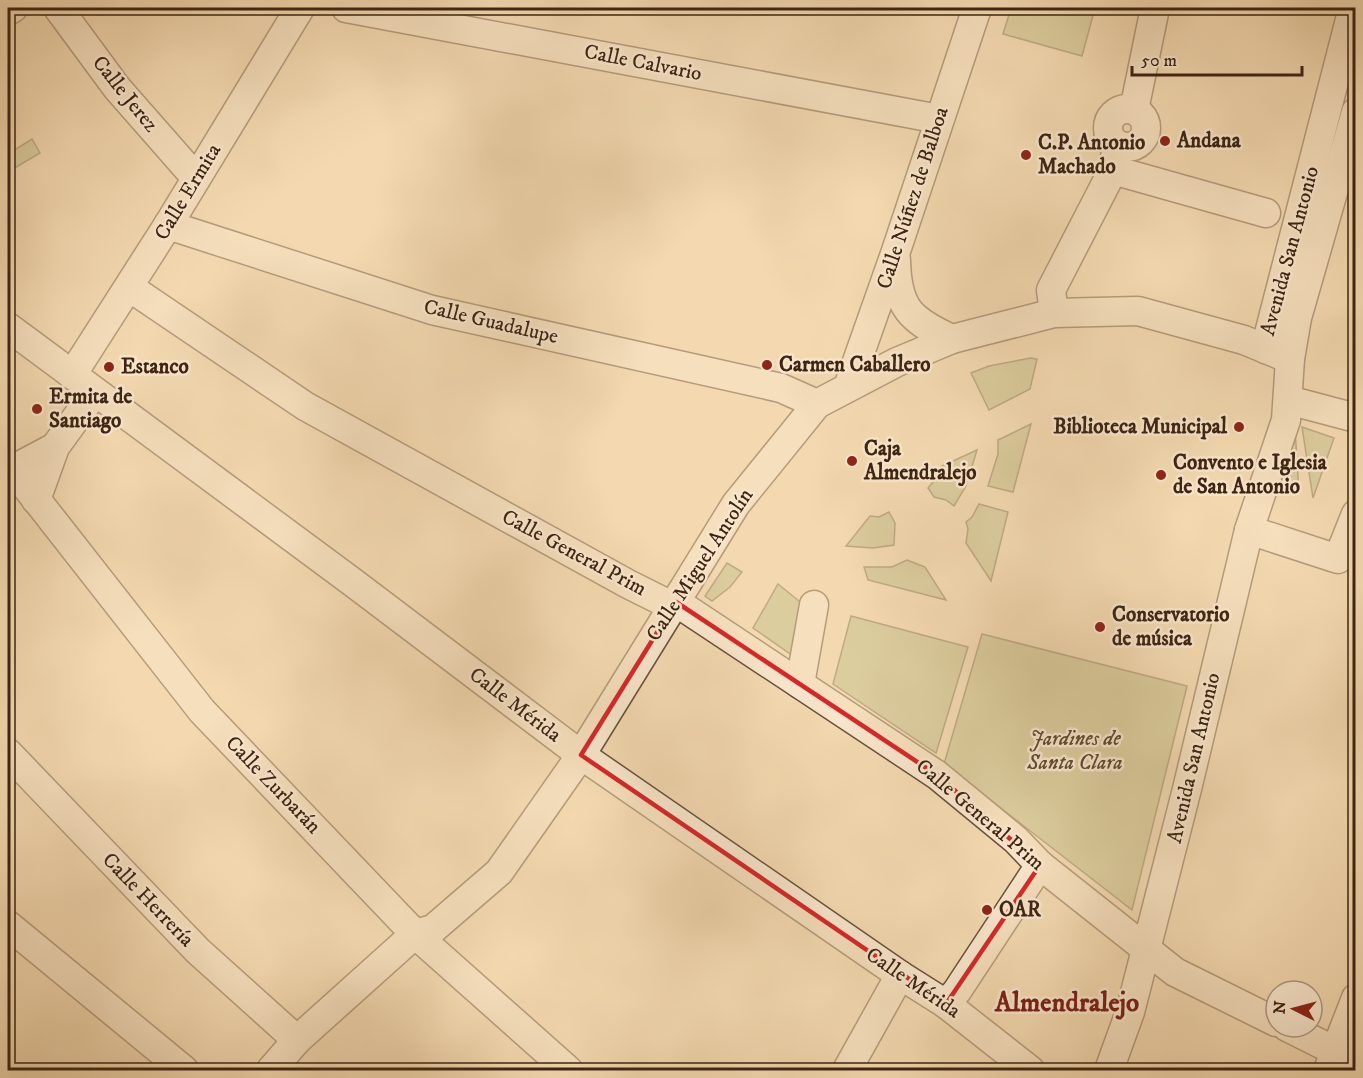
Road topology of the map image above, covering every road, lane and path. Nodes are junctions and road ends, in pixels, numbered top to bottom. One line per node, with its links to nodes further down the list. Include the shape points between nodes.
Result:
1 (13, 8): 8 (street)
2 (58, 8): 12 (street, Calle Jerez, via 117,88)
3 (300, 8): 12 (street, Calle Ermita)
4 (346, 8): 10 (street, Calle Calvario)
5 (977, 8): 10 (street, Calle Núñez de Balboa)
6 (1155, 8): 11 (street, via 1134,110 1140,114 1145,129 1138,143)
7 (1353, 8): 13 (street, Avenida San Antonio)
8 (8, 11)
9 (1356, 112): 13 (street)
10 (939, 119): 15 (street, Calle Núñez de Balboa)
11 (1115, 157): 13 (street); 17 (street, via 1051,290)
12 (196, 178): 14 (street, Calle Ermita)
13 (1293, 220): 20 (street, Avenida San Antonio)
14 (168, 225): 16 (street, Calle Ermita); 25 (street, Calle Guadalupe, via 432,310 781,388)
15 (896, 251): 19 (street, via 896,278 910,314 927,328); 22 (street, Calle Núñez de Balboa)
16 (129, 287): 21 (street, Calle Ermita); 32 (street, Calle General Prim, via 305,406 628,584 668,604)
17 (1054, 313): 19 (street, Calle Miguel Antolín); 20 (street, Calle Miguel Antolín, via 1138,311 1244,340)
18 (8, 327): 21 (street, Calle Mérida)
19 (952, 339): 22 (street, Calle Miguel Antolín)
20 (1277, 354): 24 (street, Avenida San Antonio)
21 (72, 375): 23 (street, Calle Mérida)
22 (848, 387): 25 (street, Calle Miguel Antolín)
23 (95, 392): 27 (street); 36 (street, Calle Mérida)
24 (1288, 400): 26 (street); 31 (street, Avenida San Antonio, via 1286,420)
25 (817, 404): 32 (street, Calle Miguel Antolín, via 736,504)
26 (1356, 418)
27 (55, 447): 28 (street); 29 (street)
28 (8, 472): 29 (street, Calle Zurbarán, via 21,480)
29 (36, 500): 39 (street, Calle Zurbarán, via 202,711)
30 (1356, 514): 31 (street, via 1338,559)
31 (1249, 530): 40 (street, Avenida San Antonio)
32 (676, 602): 34 (street, Calle General Prim); 36 (street, Calle Miguel Antolín)
33 (814, 605): 34 (street)
34 (800, 684): 37 (street, Calle General Prim, via 937,775 1016,840)
35 (8, 753): 46 (street, Calle Herrería, via 198,951)
36 (581, 755): 39 (street, Calle Miguel Antolín, via 499,872 432,929); 41 (street, Calle Mérida)
37 (1040, 865): 40 (street, Calle General Prim); 43 (street)
38 (8, 925): 48 (street)
39 (415, 934): 46 (street, Calle Miguel Antolín); 50 (street, Calle Zurbarán)
40 (1146, 948): 44 (street, Calle General Prim, via 1175,972); 53 (street, Avenida San Antonio, via 1130,1012)
41 (900, 975): 43 (street, Calle Mérida); 51 (street)
42 (1356, 998): 47 (street)
43 (946, 1004): 52 (street, Calle Mérida)
44 (1264, 1016)
45 (1306, 1039): 47 (street)
46 (297, 1040): 49 (street, Calle Miguel Antolín)
47 (1340, 1060)
48 (184, 1071)
49 (271, 1071)
50 (568, 1071)
51 (847, 1071)
52 (1030, 1071)
53 (1109, 1071)

